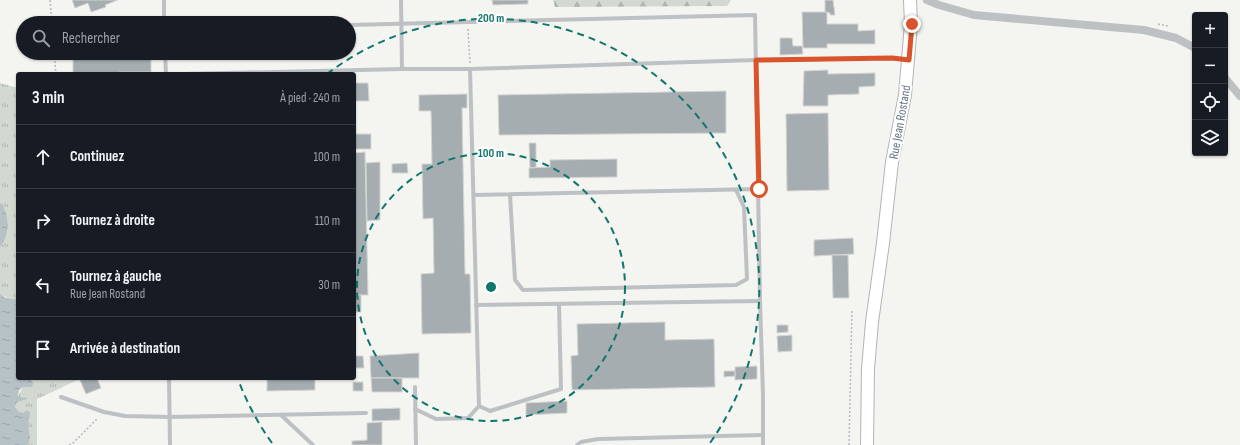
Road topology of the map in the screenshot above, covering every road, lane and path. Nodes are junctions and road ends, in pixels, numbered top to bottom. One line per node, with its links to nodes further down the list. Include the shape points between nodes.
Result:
1 (50, 0): 6 (path)
2 (164, 0): 7 (lane)
3 (401, 0): 9 (lane)
4 (910, 0): 15 (street, Rue Jean Rostand, via 912,24)
5 (927, 0): 11 (street, via 974,15 1144,30 1176,38)
6 (51, 16)
7 (164, 16)
8 (468, 22): 9 (lane); 14 (lane, via 755,15); 17 (path)
9 (401, 23): 10 (lane); 16 (lane)
10 (356, 25)
11 (1192, 46)
12 (55, 60): 18 (path)
13 (165, 60): 19 (lane)
14 (756, 60): 15 (lane); 17 (lane); 23 (lane)
15 (909, 60): 48 (street, Rue Jean Rostand, via 892,162 872,322 868,369)
16 (402, 69): 17 (lane); 20 (lane)
17 (470, 69): 25 (lane)
18 (56, 72)
19 (166, 72)
20 (271, 72)
21 (1228, 82): 22 (street)
22 (1240, 96)
23 (759, 189): 24 (lane); 27 (lane)
24 (736, 190): 26 (lane); 26 (lane, via 744,207 747,279 736,285 523,290 515,280)
25 (474, 195): 26 (lane); 29 (lane)
26 (510, 195)
27 (760, 302): 28 (lane); 40 (lane)
28 (559, 304): 29 (lane); 34 (lane, via 562,389 490,411)
29 (476, 305): 34 (lane)
30 (852, 309): 47 (path)
31 (169, 380): 39 (lane)
32 (414, 387): 35 (lane)
33 (61, 397): 36 (lane)
34 (479, 406): 35 (lane, via 468,418 436,419)
35 (415, 409): 44 (lane)
36 (104, 412): 39 (lane, via 125,416); 41 (path)
37 (366, 412): 38 (lane)
38 (281, 415): 39 (lane); 43 (lane)
39 (169, 417): 42 (lane)
40 (763, 435): 45 (lane, via 598,439); 46 (lane)
41 (69, 445)
42 (170, 445)
43 (313, 445)
44 (416, 445)
45 (577, 445)
46 (763, 445)
47 (849, 445)
48 (867, 445)

